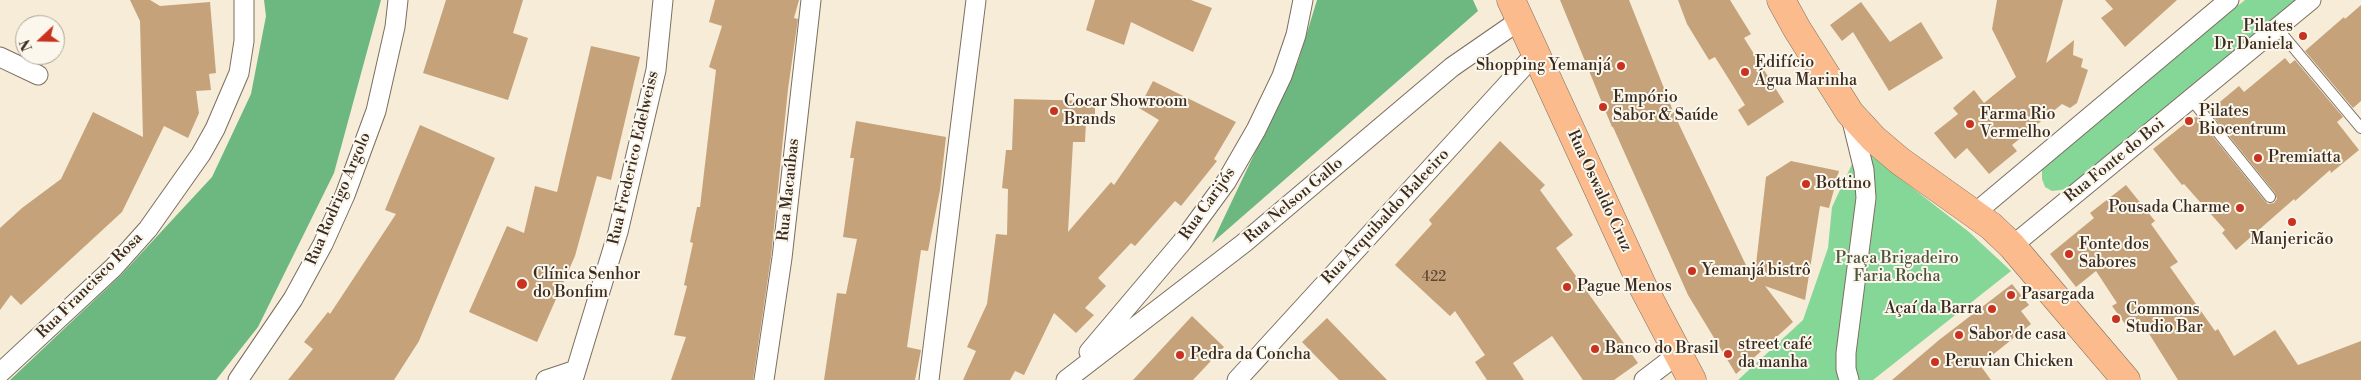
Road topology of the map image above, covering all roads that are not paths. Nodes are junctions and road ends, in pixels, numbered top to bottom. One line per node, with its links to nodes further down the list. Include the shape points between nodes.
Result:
1 (244, 0): 22 (street, Rua Francisco Rosa, via 244,41 239,73 201,154 148,229 114,267)
2 (398, 0): 24 (street, Rua Rodrigo Argolo, via 376,110 345,195 293,299)
3 (663, 0): 23 (street, Rua Frederico Edelweiss, via 656,70 618,232)
4 (811, 0): 26 (street, Rua Macaúbas, via 782,258)
5 (976, 0): 27 (street)
6 (1303, 0): 28 (street, Rua Carijós, via 1296,35 1282,76 1226,182 1182,242)
7 (1781, 0): 16 (main road)
8 (2229, 0): 19 (street)
9 (2311, 0): 11 (street, Rua Fonte do Boi)
10 (1515, 10): 12 (main road, Rua Oswaldo Cruz); 28 (street, Rua Nelson Gallo, via 1244,243)
11 (2278, 28): 15 (street, Rua Fonte do Boi); 17 (lane)
12 (1536, 54): 21 (main road, Rua Oswaldo Cruz, via 1643,287); 29 (street, Rua Arquibaldo Baleeiro)
13 (0, 57): 14 (street)
14 (38, 75)
15 (2192, 99): 18 (lane); 20 (street, Rua Fonte do Boi)
16 (1850, 113): 19 (main road, via 1900,161); 32 (street, via 1864,170 1866,198 1846,353)
17 (2361, 128)
18 (2270, 197)
19 (1975, 213): 20 (main road)
20 (2012, 246): 33 (main road)
21 (1678, 354): 30 (street); 31 (main road, Rua Oswaldo Cruz)
22 (0, 373)
23 (575, 375): 25 (street, Rua Frederico Edelweiss)
24 (238, 380)
25 (546, 380)
26 (764, 380)
27 (929, 380)
28 (1066, 380)
29 (1237, 380)
30 (1644, 380)
31 (1692, 380)
32 (1849, 380)
33 (2126, 380)

